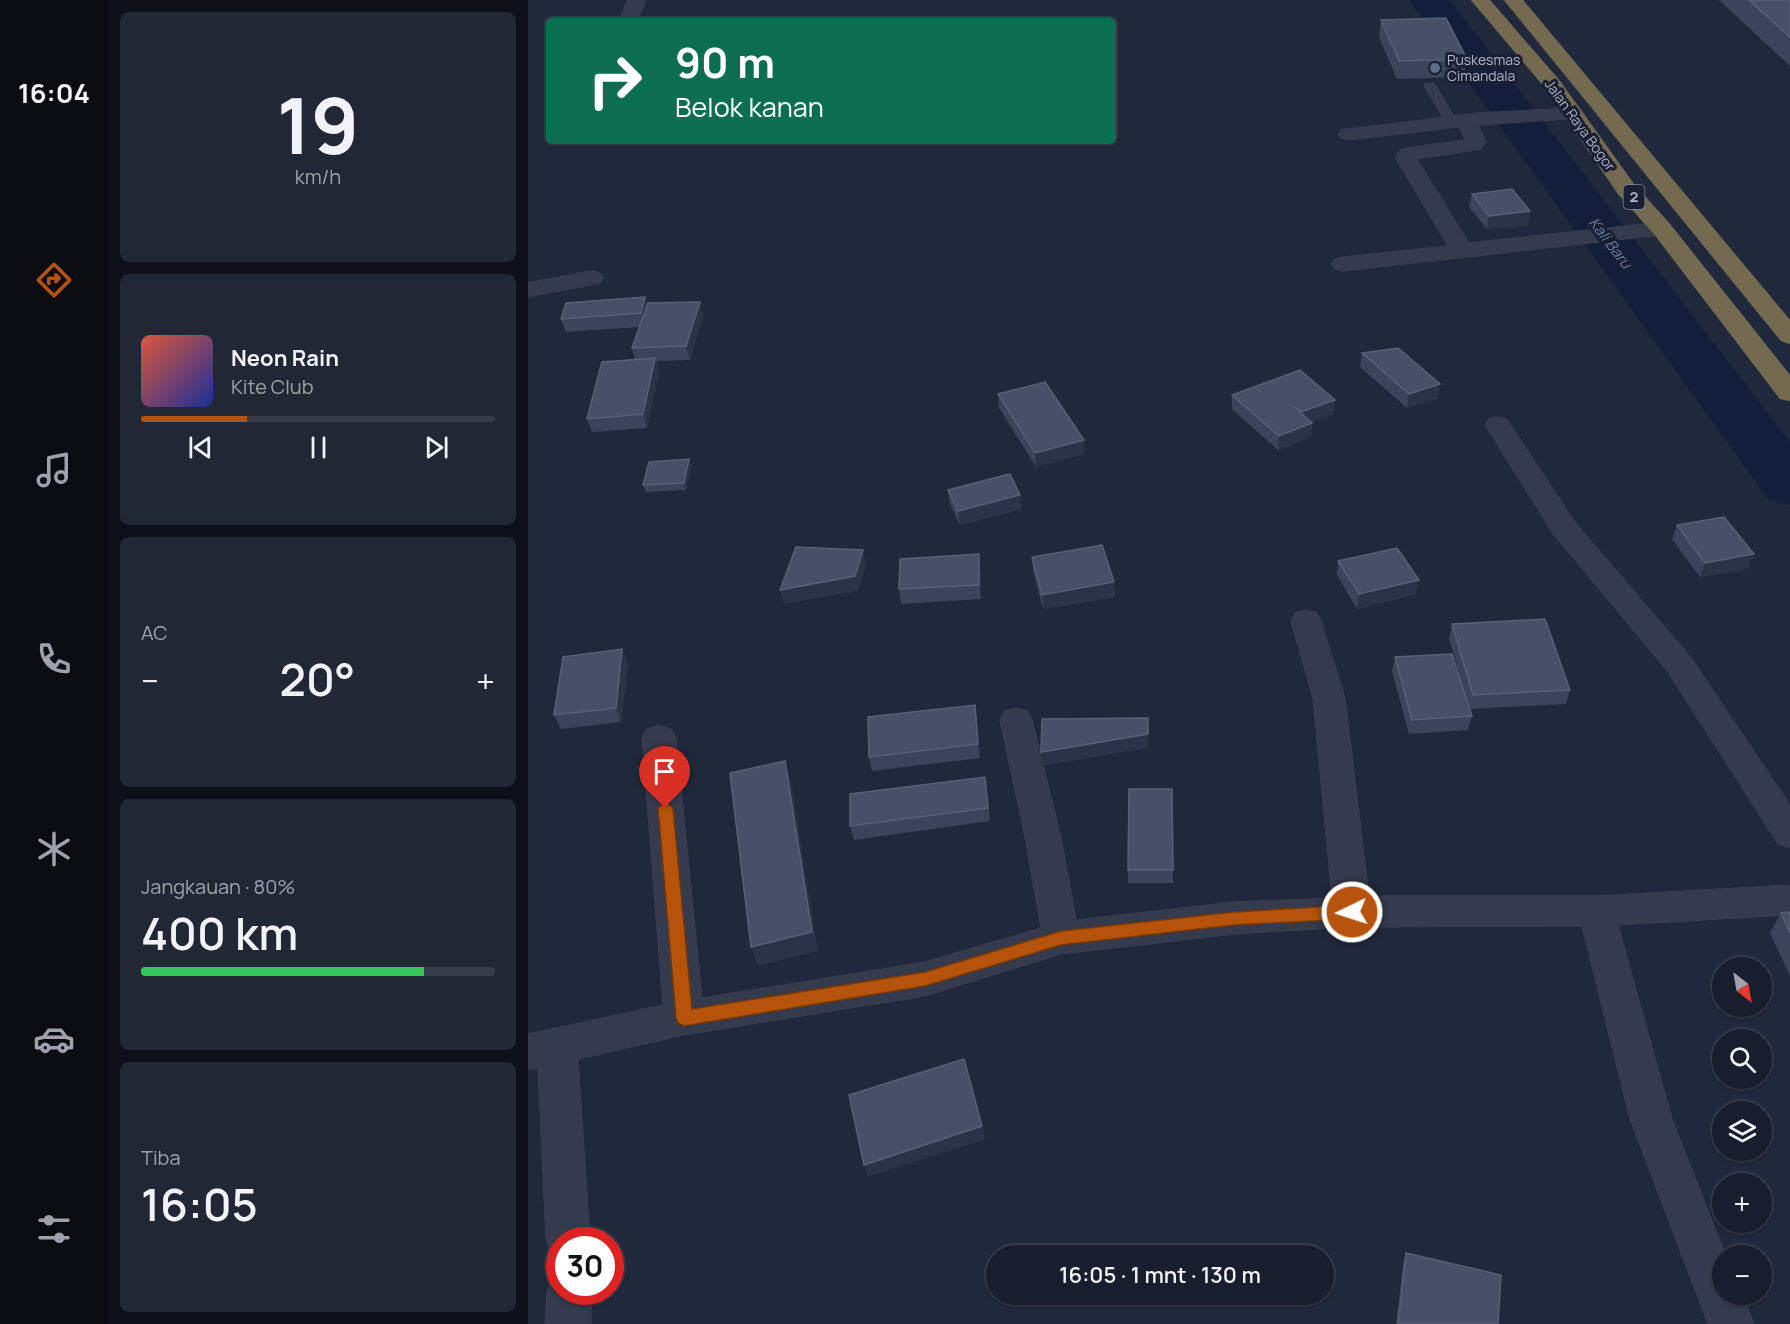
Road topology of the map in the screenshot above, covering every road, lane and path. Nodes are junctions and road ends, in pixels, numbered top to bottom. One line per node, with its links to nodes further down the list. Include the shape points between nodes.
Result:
1 (637, 0): 4 (street)
2 (1480, 0): 6 (highway, Jalan Raya Bogor / 2)
3 (1513, 0): 14 (highway, Jalan Raya Bogor / 2)
4 (629, 18)
5 (1430, 86): 7 (lane)
6 (1575, 114): 7 (street); 9 (highway, Jalan Raya Bogor / 2)
7 (1467, 121): 8 (street); 10 (street, via 1474,145 1405,157)
8 (1348, 135)
9 (1652, 230): 10 (street); 15 (highway, Jalan Raya Bogor / 2)
10 (1462, 250): 11 (street)
11 (1343, 264)
12 (591, 278): 13 (street)
13 (528, 290)
14 (1790, 336)
15 (1790, 393)
16 (1498, 425): 20 (street, via 1564,528 1679,664)
17 (1306, 621): 23 (street, via 1329,698)
18 (1016, 720): 24 (street)
19 (659, 738): 25 (street)
20 (1790, 834)
21 (1790, 900): 22 (street)
22 (1596, 911): 23 (street); 30 (street, via 1651,1119)
23 (1352, 912): 24 (street, via 1234,918)
24 (1061, 938): 25 (street, via 925,979)
25 (684, 1018): 26 (street)
26 (543, 1048): 27 (street)
27 (566, 1227)
28 (569, 1305): 29 (street)
29 (568, 1324)
30 (1731, 1324)

